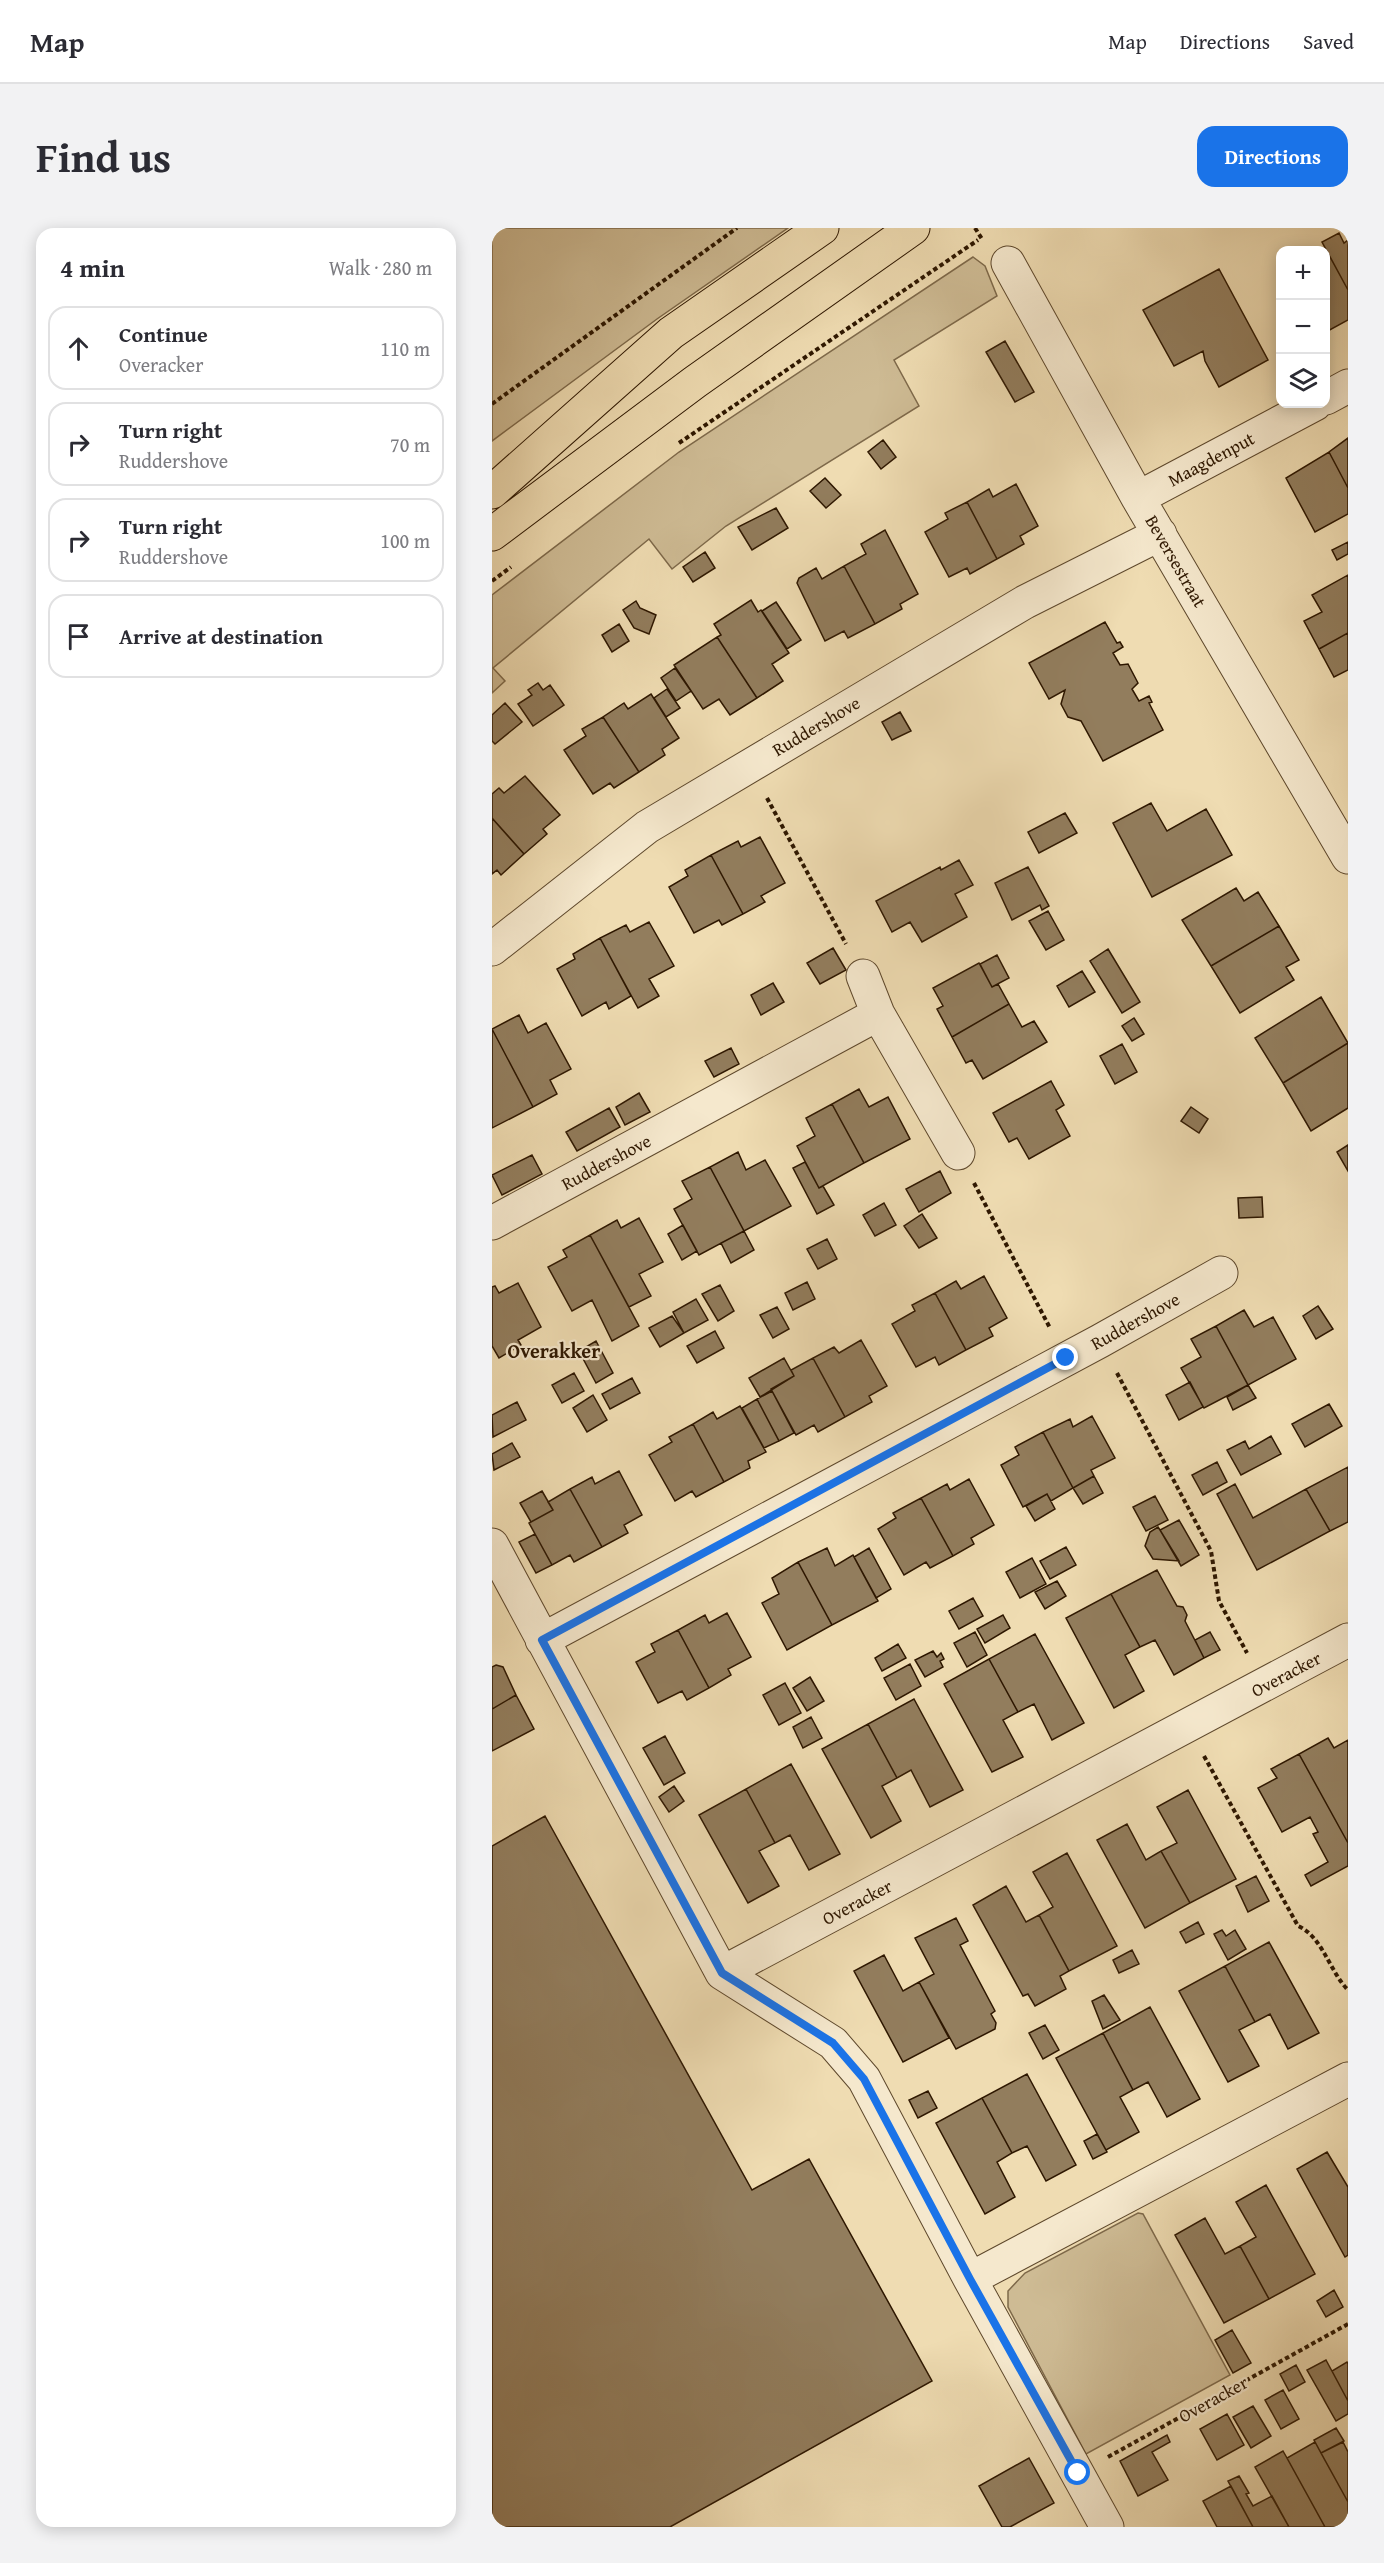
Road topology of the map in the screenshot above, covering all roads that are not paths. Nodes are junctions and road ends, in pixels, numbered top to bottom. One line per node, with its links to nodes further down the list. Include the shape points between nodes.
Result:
1 (822, 228): 7 (main road, via 671,333)
2 (913, 228): 9 (main road, via 695,381)
3 (1008, 263): 8 (street, Beversestraat)
4 (1348, 386): 5 (street)
5 (1330, 396)
6 (1307, 408): 8 (street, Maagdenput)
7 (492, 492)
8 (1138, 498): 10 (street, Beversestraat)
9 (492, 534)
10 (1160, 534): 11 (street, Beversestraat); 12 (street, Ruddershove, via 1026,602 647,826)
11 (1348, 857)
12 (492, 949)
13 (863, 976): 14 (street)
14 (878, 1014): 15 (street); 16 (street, Ruddershove)
15 (958, 1153)
16 (492, 1223)
17 (1221, 1273): 19 (street, Ruddershove)
18 (492, 1545): 19 (street)
19 (542, 1640): 21 (street)
20 (1348, 1640): 21 (street, Overacker)
21 (722, 1973): 23 (street, via 833,2043 864,2079)
22 (1348, 2079): 23 (street)
23 (970, 2279): 24 (street)
24 (1107, 2527)

